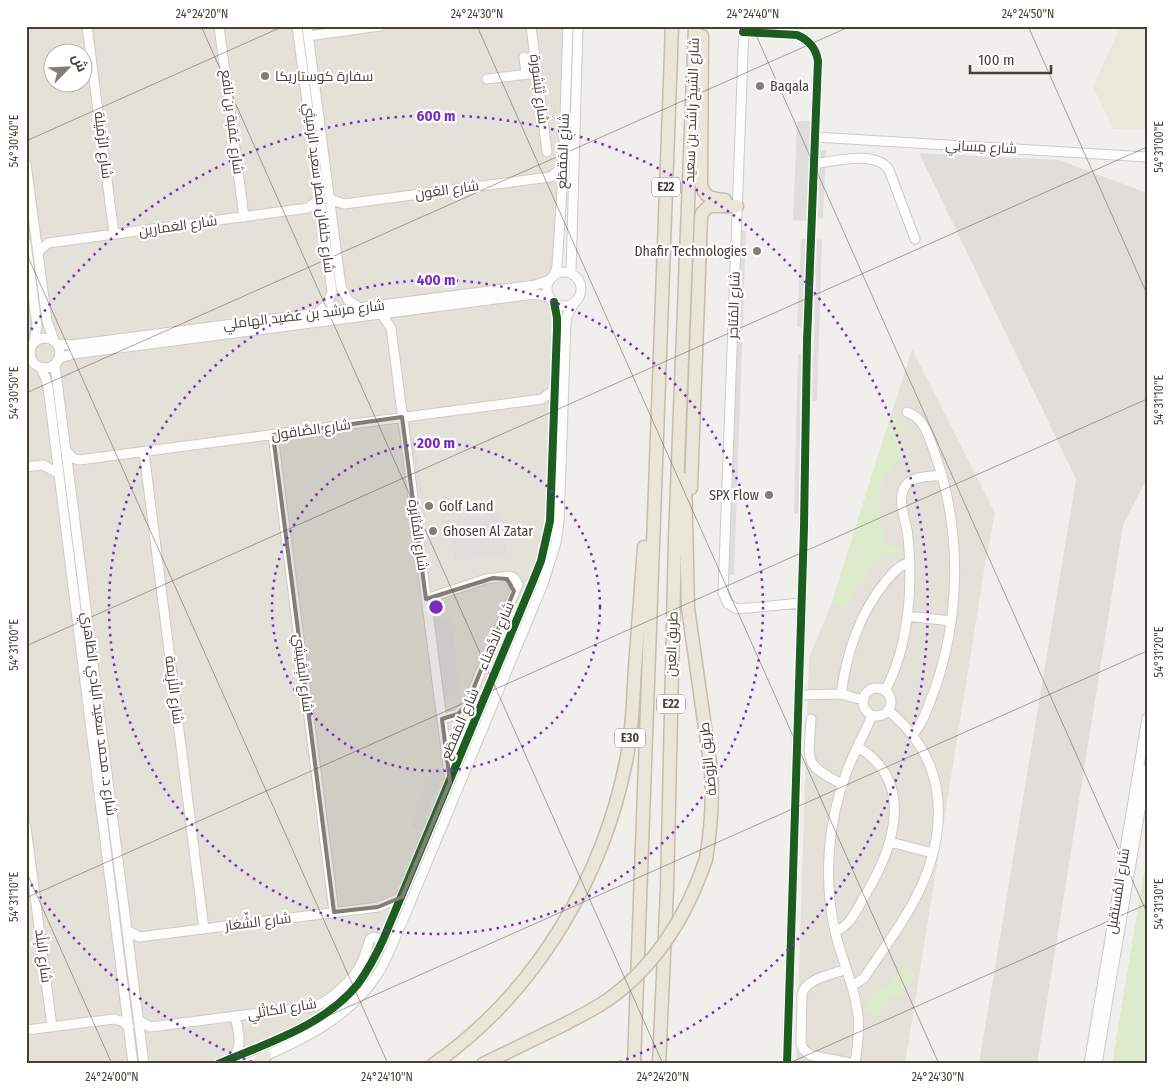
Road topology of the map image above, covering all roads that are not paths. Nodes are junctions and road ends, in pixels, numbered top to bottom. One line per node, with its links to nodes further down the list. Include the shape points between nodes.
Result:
1 (87, 26): 37 (street, شارع الرِّمَيلة)
2 (219, 26): 36 (street, شارع عُقبة بن نافع)
3 (298, 26): 29 (street, شارع خلفان مطر سعيد الرميثي)
4 (307, 26): 14 (street, شارع خلفان مطر سعيد الرميثي)
5 (380, 26): 14 (street)
6 (530, 26): 17 (street, شارع تَبْشورة)
7 (568, 26): 20 (street, via 569,95 572,97); 24 (street, شارع المَقطَع)
8 (578, 26): 20 (street, شارع المَقطَع)
9 (666, 26): 16 (highway)
10 (672, 26): 16 (highway, شارع الشيخ راشد بن سعيد / E22)
11 (695, 26): 55 (highway, شارع الشيخ راشد بن سعيد / E22)
12 (702, 26): 31 (highway, via 702,188 712,198)
13 (744, 29): 21 (street, via 797,35 813,47 818,61); 31 (street, شارع المُتاجر)
14 (308, 36): 30 (street, شارع خلفان مطر سعيد الرميثي)
15 (524, 57): 18 (street)
16 (670, 64): 57 (highway, شارع الشيخ راشد بن سعيد / E22)
17 (537, 72): 18 (street); 22 (street, شارع تَبْشورة)
18 (526, 74): 19 (street)
19 (488, 79)
20 (576, 92): 44 (street, شارع المَقطَع)
21 (815, 138): 23 (street, شارع مِسانِي); 26 (street)
22 (547, 152)
23 (1147, 158)
24 (563, 162): 27 (street); 28 (street, شارع المَقطَع)
25 (26, 164): 33 (street)
26 (814, 164): 39 (street, via 863,158 883,163 889,170); 77 (street)
27 (550, 177): 28 (street); 32 (street, شارع العُون)
28 (562, 185): 46 (street, شارع المَقطَع, via 557,266)
29 (320, 198): 34 (street); 35 (street, شارع خلفان مطر سعيد الرميثي)
30 (330, 199): 32 (street, شارع العُون); 35 (street, شارع خلفان مطر سعيد الرميثي)
31 (738, 203): 75 (highway, via 709,206 701,218); 77 (street, شارع المُتاجر, via 723,593 728,604 738,609)
32 (344, 204): 35 (street, شارع العُون)
33 (29, 206): 38 (street)
34 (308, 208): 35 (street); 36 (street, شارع العَمارين)
35 (327, 214): 45 (street, شارع خلفان مطر سعيد الرميثي)
36 (244, 217): 37 (street, شارع العَمارين)
37 (114, 234): 41 (street, شارع العَمارين)
38 (36, 237): 41 (street); 42 (street)
39 (915, 239)
40 (26, 243): 43 (street)
41 (48, 243): 42 (street)
42 (38, 252): 54 (street, via 47,321)
43 (27, 253): 56 (street, via 37,326)
44 (571, 274): 46 (street, via 565,272); 48 (street, via 580,282 581,288)
45 (335, 278): 49 (street, شارع خلفان مطر سعيد الرميثي, via 344,294); 51 (street, شارع خلفان مطر سعيد الرميثي, via 330,299)
46 (552, 278): 47 (street, via 548,289); 49 (street, شارع مرشد بن عضيد الهاملي, via 536,285)
47 (552, 300): 48 (street, via 564,306); 50 (street, شارع مرشد بن عضيد الهاملي, via 535,294); 60 (street, شارع المَقطَع, via 558,318)
48 (574, 303): 81 (street, شارع المَقطَع, via 566,323 561,495 556,543 543,584)
49 (360, 308): 51 (street, شارع مرشد بن عضيد الهاملي)
50 (397, 313): 52 (street, شارع مرشد بن عضيد الهاملي); 53 (street)
51 (316, 314): 54 (street, شارع مرشد بن عضيد الهاملي, via 72,345)
52 (382, 315): 53 (street, شارع المُثابَرة); 58 (street, شارع مرشد بن عضيد الهاملي, via 73,354)
53 (390, 328): 64 (street, شارع المُثابَرة)
54 (56, 342): 56 (street, via 42,338); 58 (street, via 60,348)
55 (683, 344): 75 (highway, طريق الرَّوضة); 134 (highway, طريق العين / E22)
56 (30, 347): 59 (street)
57 (660, 348): 131 (highway, E30, via 630,738 613,814 582,891 551,943 505,1002); 133 (highway, طريق العين / E22)
58 (58, 361): 59 (street, via 51,367); 66 (street, شارع د. محمد سعيد البادي الظاهري)
59 (34, 364): 67 (street, شارع د. محمد سعيد البادي الظاهري, via 46,380)
60 (555, 389): 61 (street); 62 (street, شارع المَقطَع)
61 (542, 399): 62 (street); 64 (street, شارع الصَّاقول)
62 (554, 410): 80 (street, شارع المَقطَع, via 547,540)
63 (907, 412): 72 (street, via 922,423)
64 (402, 417): 65 (street, شارع الصَّاقول); 76 (street, شارع المُثابَرة)
65 (272, 435): 68 (street, شارع الصَّاقول); 105 (street, شارع البِقَيشِي)
66 (66, 451): 69 (street); 73 (street, شارع د. محمد سعيد البادي الظاهري)
67 (56, 452): 70 (street); 73 (street, شارع د. محمد سعيد البادي الظاهري)
68 (144, 452): 69 (street, شارع الصَّاقول); 108 (street, شارع اللِّزِيمة)
69 (79, 460): 73 (street)
70 (43, 465): 71 (street); 73 (street)
71 (26, 467)
72 (942, 475): 74 (street, via 917,478 906,484 903,490); 79 (street, via 954,547)
73 (64, 478): 107 (street, شارع د. محمد سعيد البادي الظاهري)
74 (910, 562): 78 (street); 83 (street, via 900,566 888,579 862,618 849,650)
75 (687, 578): 132 (highway, طريق الرَّوضة, bridge, via 712,786 712,817 706,859 698,883 686,911 668,939 640,973 608,1000)
76 (426, 599): 89 (street, شارع المُثابَرة); 89 (street, شارع الدَّهناء, via 478,581 510,576 516,579 518,586 467,704 458,714)
77 (802, 603): 84 (street)
78 (907, 616): 79 (street); 82 (street, via 899,652)
79 (951, 621): 91 (street, via 937,682 920,726)
80 (498, 666): 81 (street); 93 (street, شارع المَقطَع)
81 (506, 672): 102 (street, شارع المَقطَع)
82 (884, 691): 85 (street, via 874,689); 86 (street, via 890,700)
83 (841, 694): 84 (street); 85 (street)
84 (799, 695): 135 (street)
85 (863, 700): 87 (street, via 864,708)
86 (888, 710): 87 (street, via 883,715); 91 (street)
87 (872, 716): 94 (street)
88 (1147, 718): 137 (street, شارع المُستقبل)
89 (442, 719): 92 (street, شارع المُثابَرة)
90 (811, 719): 97 (street, via 809,753 812,764 822,774)
91 (913, 734): 101 (street, via 929,762 938,791)
92 (445, 742): 93 (street, via 455,746); 96 (street, شارع المُثابَرة)
93 (465, 744): 96 (street, شارع المَقطَع)
94 (858, 747): 97 (street); 99 (street, via 875,760 890,784 894,824)
95 (1147, 769): 138 (street, شارع المُستقبل)
96 (450, 782): 100 (street, شارع المَقطَع)
97 (842, 784): 109 (street, via 829,862 829,893)
98 (26, 827): 119 (street, شارع البِلْد)
99 (890, 842): 101 (street); 109 (street, via 879,871 852,918)
100 (423, 847): 102 (street, via 422,857); 103 (street, شارع المَقطَع)
101 (933, 853): 114 (street, via 924,881 901,923 864,978)
102 (429, 857): 125 (street, شارع المَقطَع, via 384,963 366,989 325,1026)
103 (402, 897): 104 (street, شارع الشِّغار); 106 (street, شارع المَقطَع)
104 (378, 907): 105 (street, شارع الشِّغار); 106 (street)
105 (334, 912): 108 (street, شارع الشِّغار)
106 (392, 920): 111 (street, شارع المَقطَع)
107 (123, 925): 110 (street); 112 (street, شارع د. محمد سعيد البادي الظاهري); 115 (street, شارع د. محمد سعيد البادي الظاهري)
108 (204, 929): 110 (street, شارع الشِّغار)
109 (835, 931): 113 (street)
110 (139, 937): 112 (street)
111 (384, 940): 116 (street, شارع الكاتْلي, via 370,939 357,970 325,1002 310,1007); 125 (street, شارع المَقطَع, via 366,973 338,1004)
112 (129, 948): 118 (street, شارع د. محمد سعيد البادي الظاهري)
113 (846, 970): 114 (street); 136 (street, via 809,983 803,989 800,1043 810,1055)
114 (852, 986): 136 (street, via 859,1025)
115 (126, 1007): 117 (street); 120 (street, شارع د. محمد سعيد البادي الظاهري)
116 (235, 1016): 121 (street, شارع الكاتْلي); 124 (street, شارع الكاتْلي)
117 (114, 1019): 119 (street); 120 (street)
118 (138, 1020): 121 (street); 123 (street, شارع د. محمد سعيد البادي الظاهري)
119 (52, 1027): 122 (street)
120 (129, 1027): 127 (street, شارع د. محمد سعيد البادي الظاهري)
121 (150, 1027): 123 (street)
122 (26, 1030)
123 (140, 1038): 128 (street, شارع د. محمد سعيد البادي الظاهري)
124 (240, 1040): 125 (street, شارع الكاتْلي); 126 (street, شارع الكاتْلي)
125 (260, 1056): 126 (street, شارع المَقطَع); 130 (street, شارع المَقطَع)
126 (234, 1057): 129 (street, شارع المَقطَع)
127 (134, 1064)
128 (144, 1064)
129 (218, 1064)
130 (247, 1064)
131 (434, 1064)
132 (483, 1064)
133 (634, 1064)
134 (659, 1064)
135 (787, 1064)
136 (855, 1064)
137 (1089, 1064)
138 (1097, 1064)

